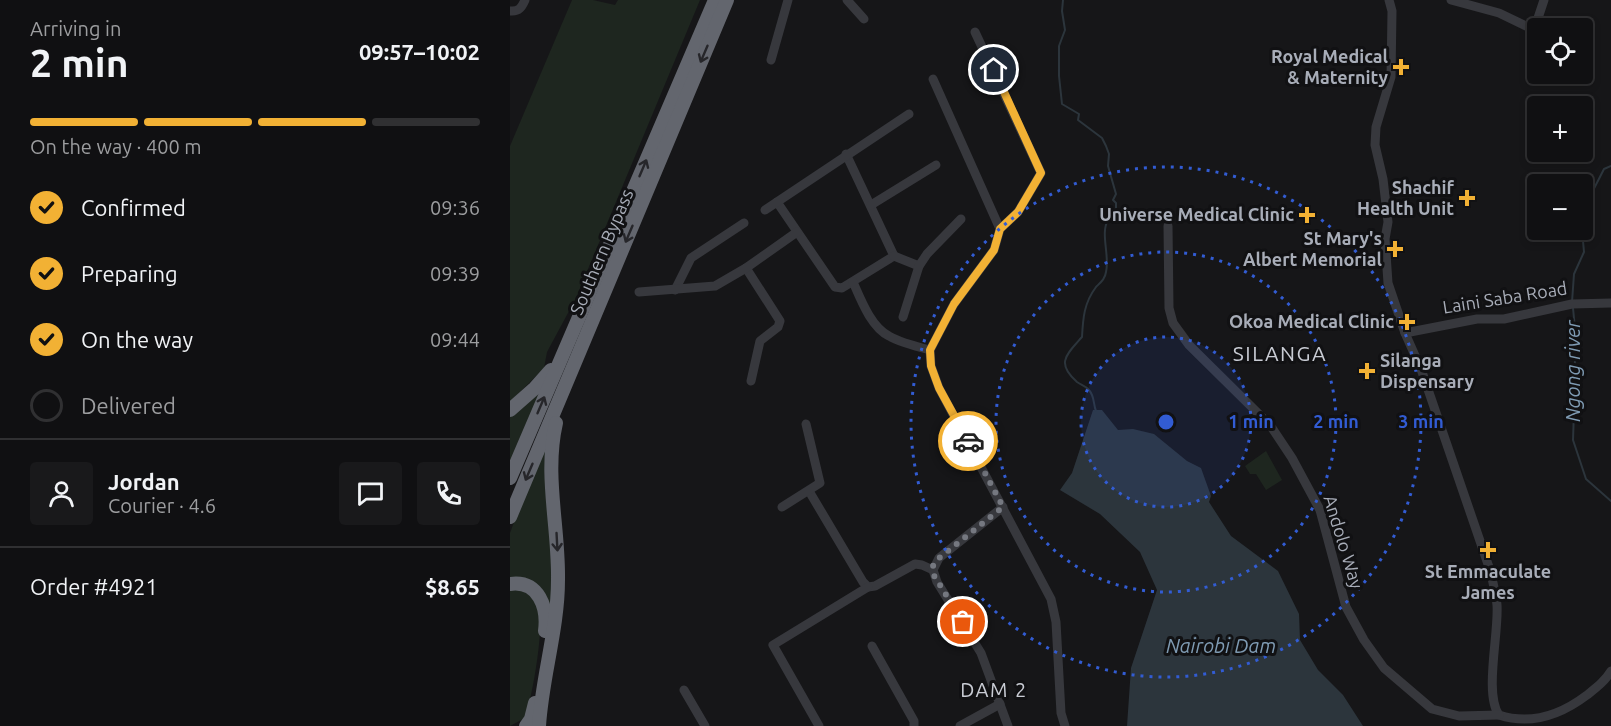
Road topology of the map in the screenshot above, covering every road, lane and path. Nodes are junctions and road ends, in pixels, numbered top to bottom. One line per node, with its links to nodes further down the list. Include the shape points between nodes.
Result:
1 (525, 0): 9 (street, via 522,7)
2 (715, 0): 35 (highway, Southern Bypass, one-way to 2)
3 (727, 0): 36 (highway, Southern Bypass, one-way to 36)
4 (788, 0): 12 (street)
5 (847, 0): 10 (street)
6 (1389, 0): 33 (street, via 1391,77 1376,127 1375,145 1388,222 1388,283)
7 (1451, 0): 8 (street, via 1499,13 1534,30)
8 (1544, 0)
9 (510, 11)
10 (864, 19)
11 (975, 32): 23 (street, via 1041,173 1018,212)
12 (771, 60)
13 (933, 79): 23 (street)
14 (909, 114): 15 (street)
15 (846, 154): 17 (street); 18 (street)
16 (936, 165): 18 (street)
17 (777, 202): 19 (street); 24 (street)
18 (871, 205): 25 (street)
19 (765, 210)
20 (961, 219): 26 (street)
21 (744, 223): 29 (street, via 691,258)
22 (1168, 226): 52 (street, Andolo Way, via 1173,323 1189,345 1270,425 1292,458 1320,510 1346,607 1364,640 1384,668 1432,709 1459,716)
23 (1000, 229): 34 (street, via 994,250 954,304)
24 (797, 232): 27 (street); 28 (street, via 833,285 842,288)
25 (894, 256): 26 (street); 28 (street)
26 (919, 266): 32 (street)
27 (746, 268): 29 (street, via 715,286); 37 (street, via 780,321 760,341)
28 (853, 282): 34 (street, via 881,330)
29 (675, 290): 30 (street)
30 (639, 292)
31 (1611, 303): 33 (street, Laini Saba Road, via 1572,304 1504,319 1476,319)
32 (903, 317)
33 (1405, 333): 52 (street, via 1491,573 1497,607 1493,696)
34 (930, 350): 43 (street, via 939,388)
35 (560, 360): 38 (highway); 40 (highway, Southern Bypass, one-way to 35)
36 (575, 361): 44 (highway, Southern Bypass, one-way to 44); 54 (highway, one-way to 54, via 551,445 558,582)
37 (750, 381)
38 (510, 410)
39 (806, 424): 41 (street, via 820,480)
40 (510, 478)
41 (809, 491): 42 (street); 47 (street)
42 (782, 507)
43 (1003, 507): 45 (street, via 939,558); 60 (street, via 1051,599)
44 (510, 518)
45 (933, 570): 47 (street, via 915,564); 51 (street, via 981,653)
46 (510, 584): 53 (highway, via 531,588 545,608 547,619 534,705)
47 (868, 587): 56 (street, via 773,645)
48 (872, 646): 57 (street)
49 (1611, 671): 52 (street, Andolo Way, via 1599,685 1555,716 1527,721)
50 (684, 690): 55 (street)
51 (1000, 704): 58 (street); 59 (street)
52 (1499, 716)
53 (526, 726)
54 (539, 726)
55 (705, 726)
56 (819, 726)
57 (914, 726)
58 (960, 726)
59 (1008, 726)
60 (1065, 726)

